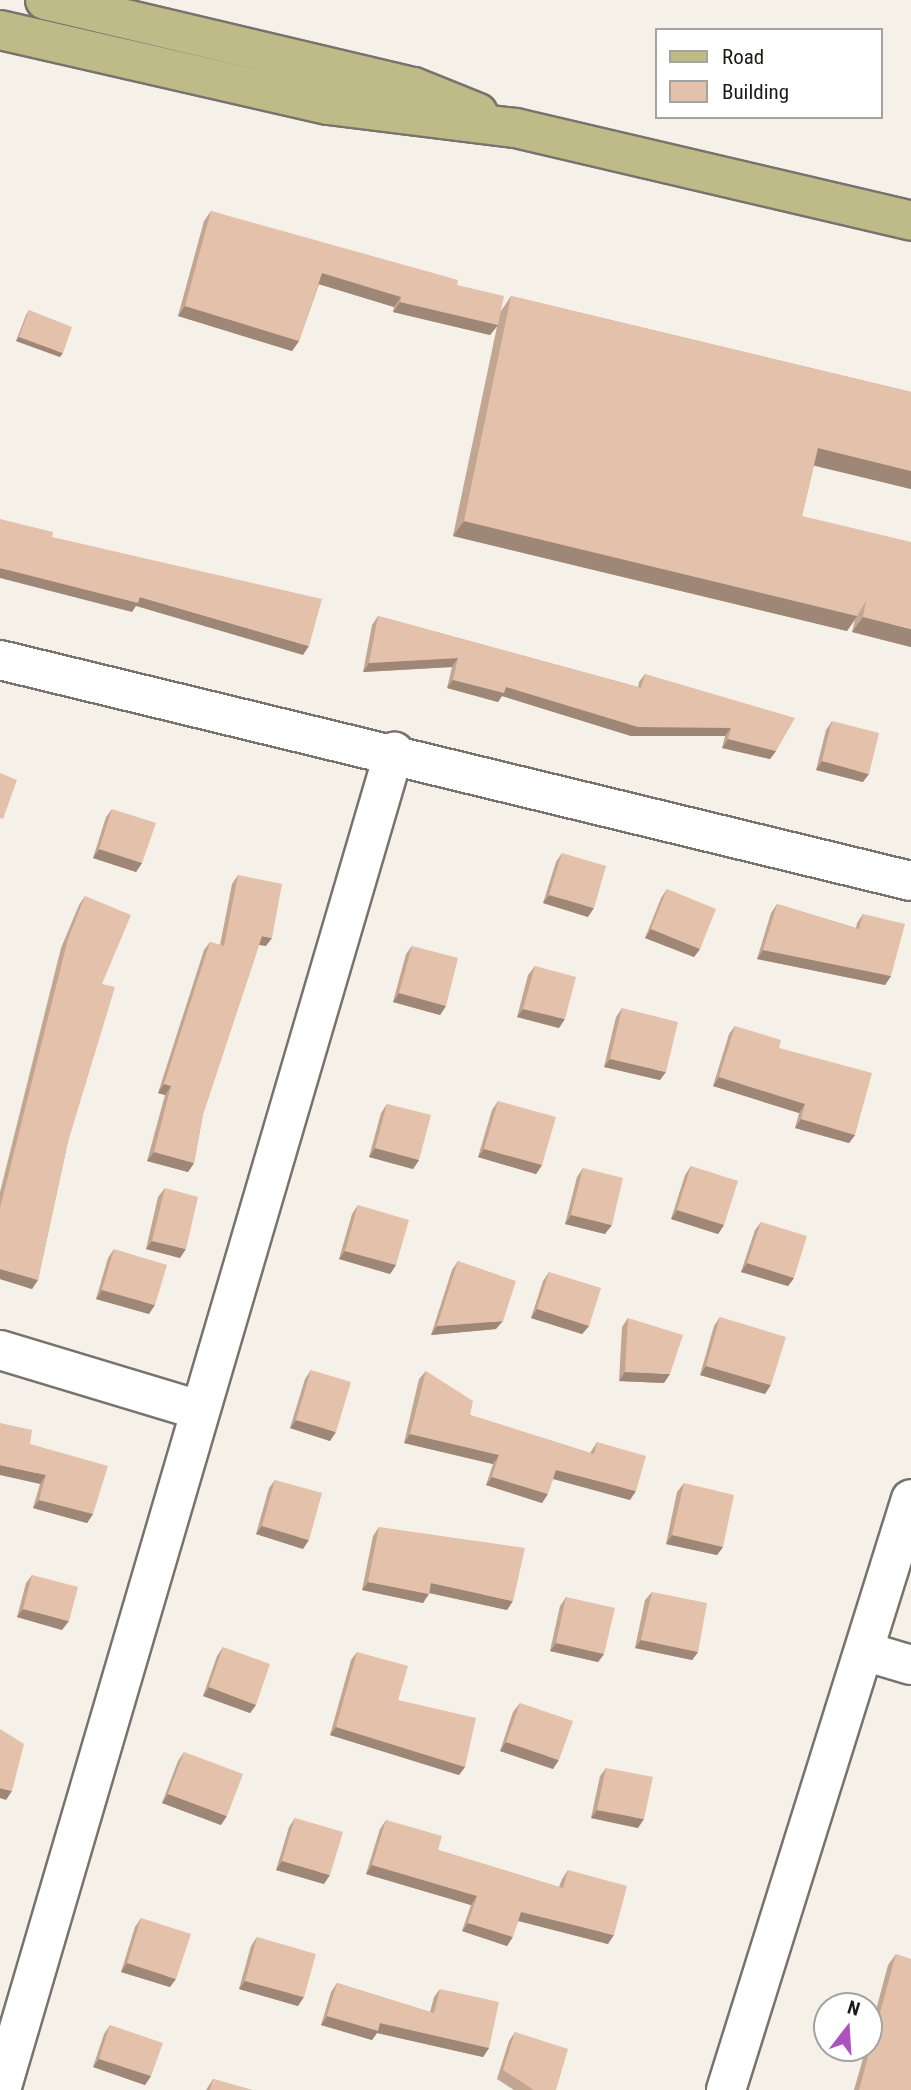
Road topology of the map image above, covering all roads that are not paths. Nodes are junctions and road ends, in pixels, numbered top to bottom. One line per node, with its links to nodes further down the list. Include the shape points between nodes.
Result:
1 (45, 0): 2 (main road)
2 (106, 7): 4 (street); 5 (main road, via 414,87)
3 (0, 30): 4 (main road)
4 (96, 55): 5 (main road, via 407,118)
5 (516, 128): 6 (main road)
6 (911, 221)
7 (0, 660): 8 (street)
8 (394, 752): 9 (street); 11 (street)
9 (911, 881)
10 (0, 1350): 11 (street)
11 (197, 1409): 15 (street)
12 (911, 1499): 13 (street)
13 (864, 1651): 14 (street); 16 (street)
14 (911, 1665)
15 (1, 2090)
16 (726, 2090)

